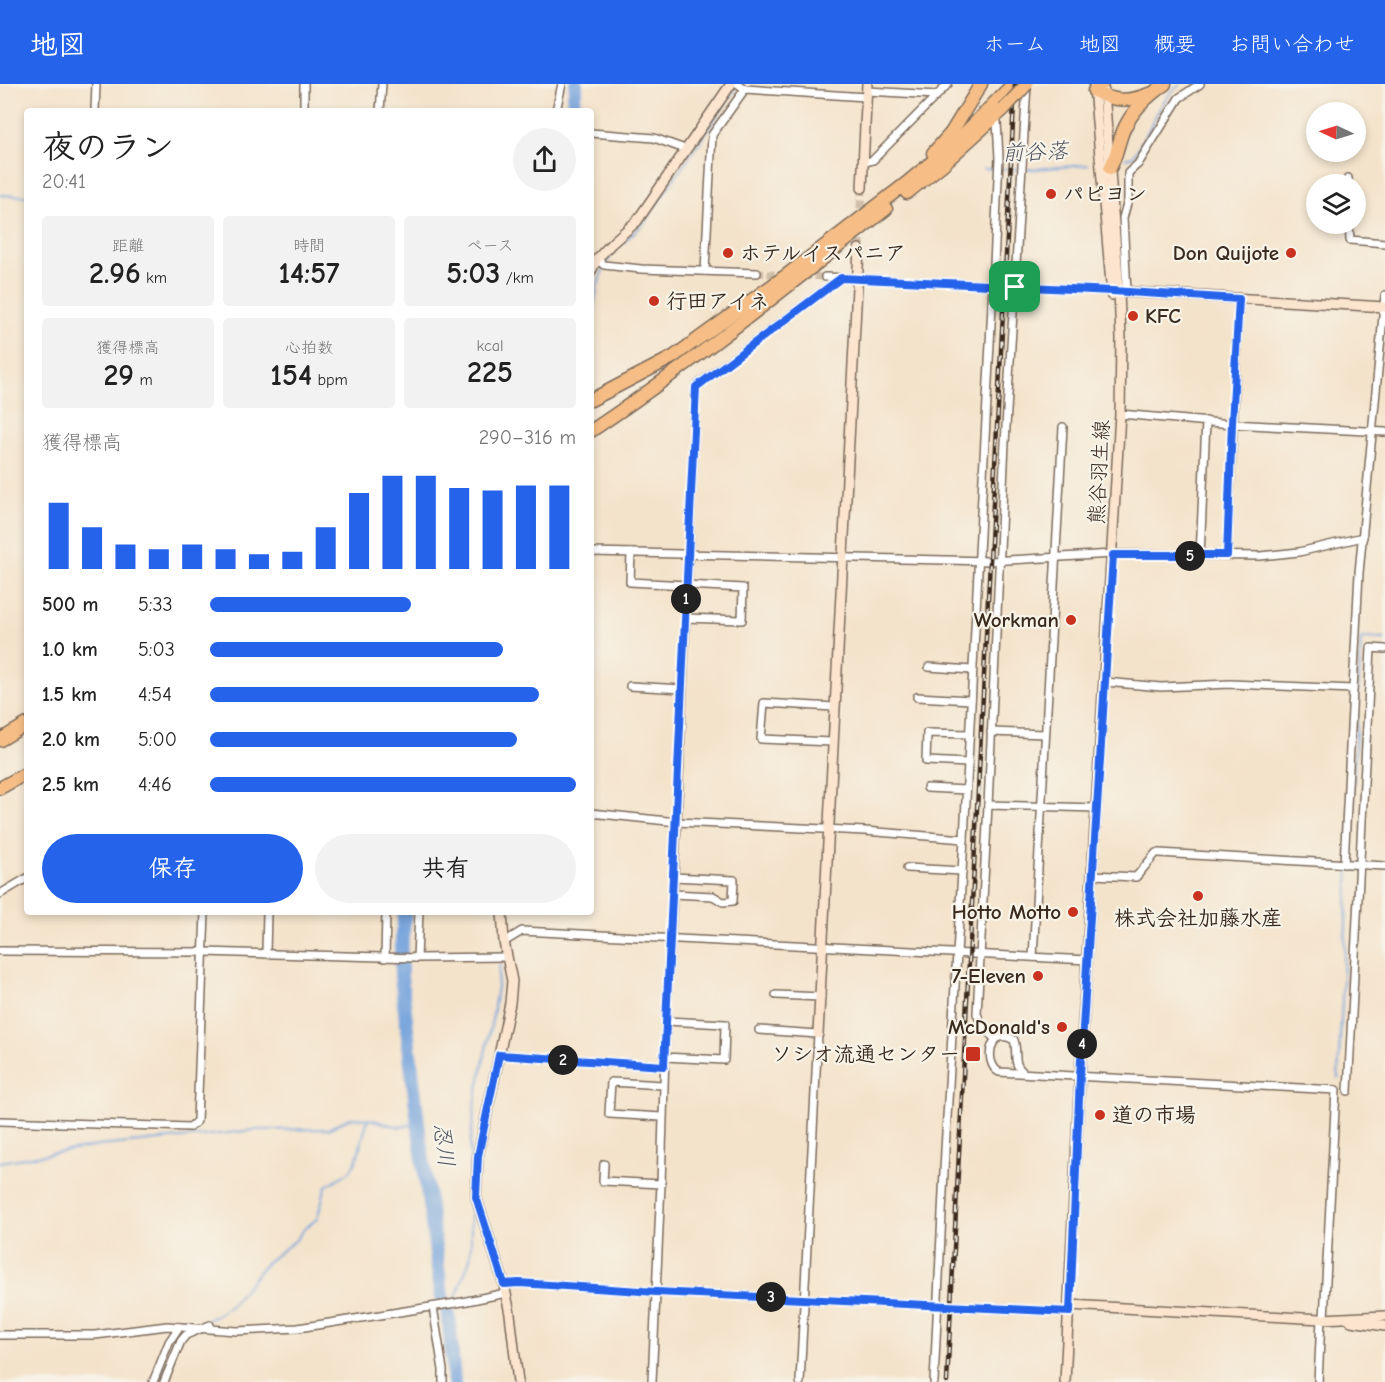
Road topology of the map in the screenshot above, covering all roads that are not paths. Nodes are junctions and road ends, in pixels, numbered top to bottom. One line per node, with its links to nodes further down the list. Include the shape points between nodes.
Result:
1 (96, 84): 17 (street)
2 (304, 84): 18 (street)
3 (382, 84): 19 (street)
4 (562, 84): 20 (street)
5 (731, 84): 23 (street)
6 (948, 84): 16 (street)
7 (981, 84): 26 (highway, via 951,133)
8 (1013, 84): 26 (highway, via 957,141)
9 (1027, 84): 39 (street); 49 (highway, bridge, via 924,179 641,398)
10 (1165, 84): 15 (highway)
11 (1200, 84): 40 (street, via 1179,98 1138,164 1128,173)
12 (742, 87): 14 (street); 33 (street, via 712,135)
13 (1100, 88): 15 (highway, via 1124,100); 25 (street, 熊谷羽生線); 40 (street, 熊谷羽生線)
14 (867, 91): 16 (street); 24 (street)
15 (1154, 92): 25 (highway, via 1125,127)
16 (937, 95): 24 (street, via 873,160)
17 (95, 108)
18 (304, 108)
19 (380, 108)
20 (557, 108)
21 (997, 122): 38 (street)
22 (594, 133): 23 (street, via 654,138)
23 (685, 149): 31 (street, via 637,221 612,243)
24 (863, 163): 27 (street)
25 (1110, 168): 40 (street, 熊谷羽生線)
26 (904, 185): 44 (highway, via 673,357)
27 (862, 188)
28 (1350, 234): 29 (street, via 1350,240)
29 (1385, 243)
30 (859, 249): 37 (street)
31 (601, 262): 32 (street); 33 (street, via 640,269)
32 (594, 268)
33 (705, 271): 34 (street)
34 (757, 273)
35 (825, 277): 36 (street)
36 (841, 278): 37 (street); 55 (street, via 696,387)
37 (857, 278): 38 (street); 59 (street)
38 (993, 286): 39 (street); 62 (street)
39 (1015, 287): 40 (street); 61 (street)
40 (1119, 292): 42 (street); 45 (street, 熊谷羽生線)
41 (1385, 296): 43 (street)
42 (1239, 299): 43 (street); 47 (street)
43 (1384, 307): 50 (street)
44 (594, 398)
45 (1120, 414): 46 (street); 56 (street, 熊谷羽生線)
46 (1206, 421): 47 (street); 58 (street)
47 (1232, 423): 50 (street); 57 (street)
48 (1063, 428): 60 (street)
49 (594, 429)
50 (1372, 430): 51 (street); 52 (street)
51 (1385, 432)
52 (1363, 537): 57 (street, via 1299,552); 71 (street)
53 (594, 552): 54 (street)
54 (631, 553): 55 (street); 63 (street, via 630,582)
55 (688, 554): 59 (street); 63 (street)
56 (1113, 555): 58 (street); 60 (street); 68 (street, 熊谷羽生線)
57 (1227, 555): 58 (street)
58 (1200, 556)
59 (843, 557): 62 (street); 74 (street)
60 (1055, 557): 61 (street); 78 (street)
61 (1000, 560): 62 (street); 76 (street)
62 (978, 561): 67 (street)
63 (686, 585): 64 (street); 64 (street, via 743,588 742,620)
64 (685, 618): 70 (street)
65 (1385, 649): 94 (street, via 1371,648)
66 (930, 667): 67 (street)
67 (972, 670): 73 (street)
68 (1105, 682): 71 (street, via 1161,687 1230,684); 88 (street, 熊谷羽生線)
69 (630, 686): 70 (street)
70 (682, 689): 90 (street)
71 (1353, 689): 93 (street)
72 (917, 698): 73 (street)
73 (971, 700): 77 (street)
74 (834, 706): 80 (street); 80 (street, via 764,704 761,739)
75 (24, 726): 79 (highway)
76 (991, 732): 78 (street); 86 (street)
77 (969, 734): 81 (street); 81 (street, via 927,733 926,761)
78 (1045, 734): 87 (street)
79 (0, 740)
80 (832, 742): 91 (street)
81 (968, 763): 85 (street)
82 (24, 775): 83 (highway)
83 (0, 788)
84 (927, 788): 85 (street)
85 (966, 790): 92 (street)
86 (988, 805): 87 (street); 114 (street)
87 (1042, 806): 88 (street); 118 (street)
88 (1096, 808): 98 (street, 熊谷羽生線)
89 (594, 813): 90 (street)
90 (677, 822): 91 (street); 99 (street)
91 (828, 830): 92 (street); 110 (street)
92 (964, 838): 97 (street)
93 (1344, 864): 94 (street); 98 (street, via 1156,853 1136,877)
94 (1358, 865): 95 (street); 133 (street)
95 (1385, 866)
96 (907, 868): 97 (street)
97 (962, 871): 113 (street)
98 (1093, 875): 120 (street, 熊谷羽生線)
99 (673, 877): 102 (street); 102 (street, via 734,880 733,902 713,896)
100 (24, 880): 101 (street)
101 (0, 894)
102 (672, 894): 108 (street)
103 (205, 915): 112 (street)
104 (267, 915): 115 (street)
105 (386, 915): 116 (street)
106 (419, 915): 119 (street)
107 (502, 915): 109 (street)
108 (670, 938): 109 (street, via 522,931); 110 (street); 123 (street)
109 (504, 942): 117 (street)
110 (824, 946): 113 (street); 122 (street)
111 (0, 951): 112 (street)
112 (205, 952): 115 (street); 135 (street, via 197,1121 190,1127)
113 (957, 952): 114 (street); 142 (street)
114 (980, 953): 118 (street); 126 (street, via 977,1014)
115 (266, 954): 116 (street)
116 (385, 957): 119 (street)
117 (506, 957): 119 (street); 127 (street, via 512,981)
118 (1033, 957): 120 (street)
119 (417, 958)
120 (1088, 960): 131 (street, 熊谷羽生線)
121 (776, 995): 122 (street)
122 (821, 997): 125 (street)
123 (666, 1021): 128 (street); 128 (street, via 725,1024 724,1060)
124 (759, 1030): 125 (street)
125 (818, 1034): 140 (street)
126 (995, 1039): 130 (street, via 1008,1036 1014,1040 1015,1062); 130 (street, via 993,1069)
127 (499, 1055): 129 (street); 138 (street, via 478,1156 476,1197)
128 (664, 1057): 129 (street)
129 (664, 1066): 132 (street)
130 (1023, 1072): 131 (street)
131 (1080, 1075): 143 (street, 熊谷羽生線); 145 (street, via 1336,1090)
132 (663, 1085): 134 (street); 134 (street, via 611,1082 609,1114)
133 (1348, 1091)
134 (662, 1117): 137 (street)
135 (0, 1121)
136 (604, 1164): 137 (street, via 603,1181)
137 (661, 1184): 139 (street)
138 (505, 1288): 139 (street, via 519,1283); 141 (street); 155 (street)
139 (656, 1292): 140 (street); 156 (street)
140 (804, 1299): 142 (street); 157 (street)
141 (435, 1306): 150 (street, via 298,1328); 154 (street)
142 (938, 1306): 143 (street); 158 (street)
143 (1070, 1309): 145 (street); 159 (street, 熊谷羽生線)
144 (1385, 1316): 146 (street)
145 (1322, 1319): 146 (street); 160 (street)
146 (1340, 1319): 148 (street)
147 (210, 1325): 150 (street)
148 (1385, 1326)
149 (179, 1328): 150 (street); 151 (street, via 95,1335); 152 (street)
150 (198, 1329): 153 (street, via 181,1341)
151 (0, 1335)
152 (153, 1382)
153 (164, 1382)
154 (443, 1382)
155 (518, 1382)
156 (652, 1382)
157 (800, 1382)
158 (934, 1382)
159 (1065, 1382)
160 (1318, 1382)

